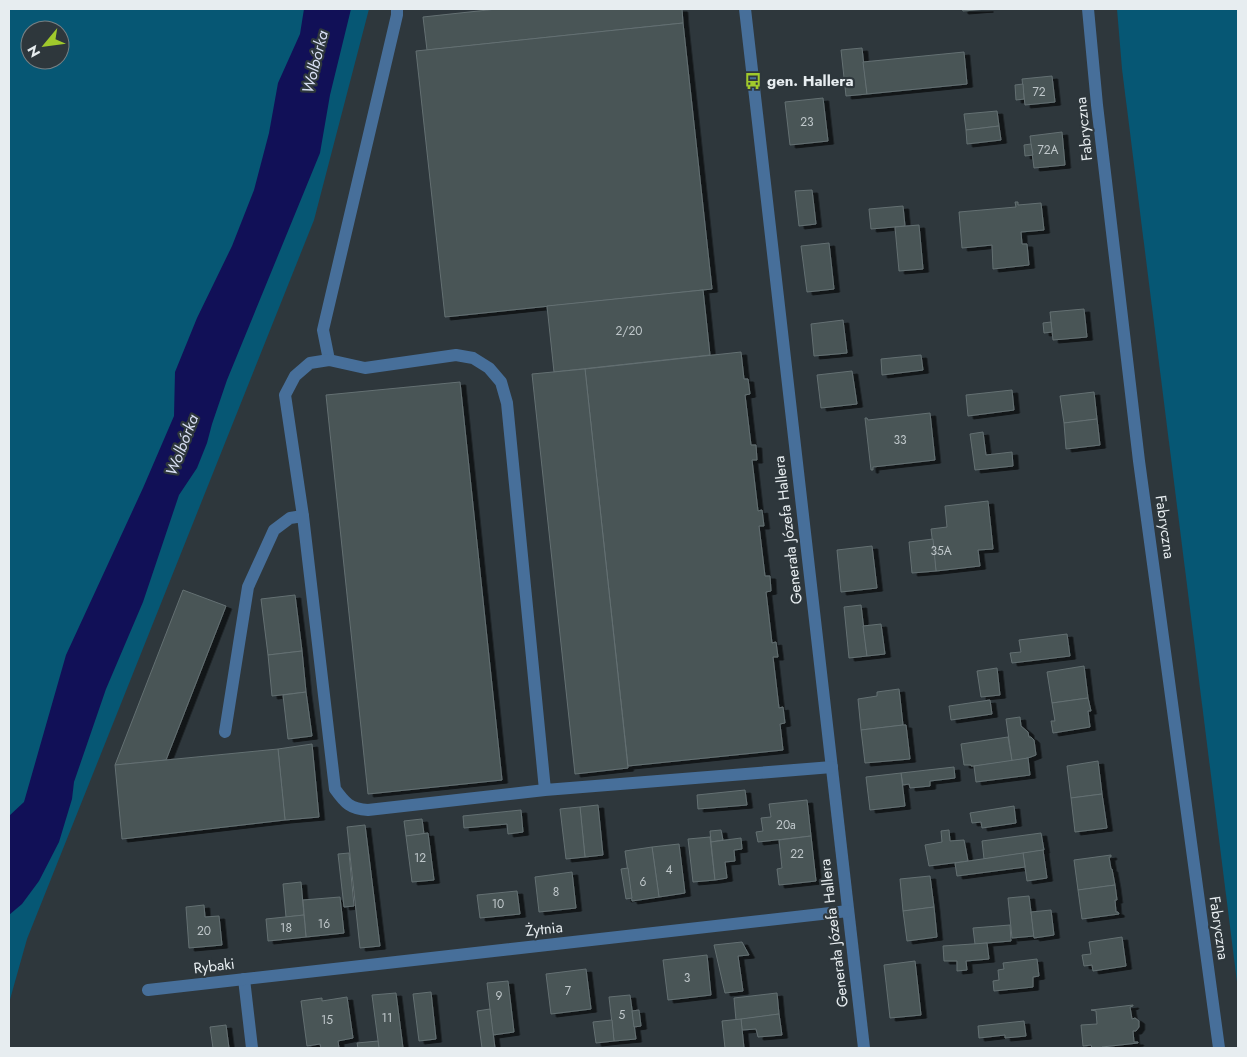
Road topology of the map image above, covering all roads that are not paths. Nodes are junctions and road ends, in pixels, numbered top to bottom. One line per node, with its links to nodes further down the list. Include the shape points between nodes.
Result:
1 (397, 9): 4 (street, via 323,330)
2 (745, 9): 7 (street, Generała Józefa Hallera)
3 (1088, 9): 14 (street, Fabryczna, via 1139,460)
4 (329, 360): 5 (street, via 310,363 295,376 285,395); 8 (street, via 365,368 456,355 473,358 501,382 507,403)
5 (303, 516): 6 (street, via 290,518 274,530 248,587); 8 (street, via 335,789 345,802 357,809 368,810)
6 (225, 732)
7 (832, 768): 8 (street); 9 (street, Generała Józefa Hallera)
8 (545, 790)
9 (848, 911): 10 (street, Żytnia); 13 (street, Generała Józefa Hallera)
10 (244, 979): 11 (street, Rybaki); 12 (street, Rybaki)
11 (148, 990)
12 (252, 1048)
13 (864, 1048)
14 (1219, 1048)

